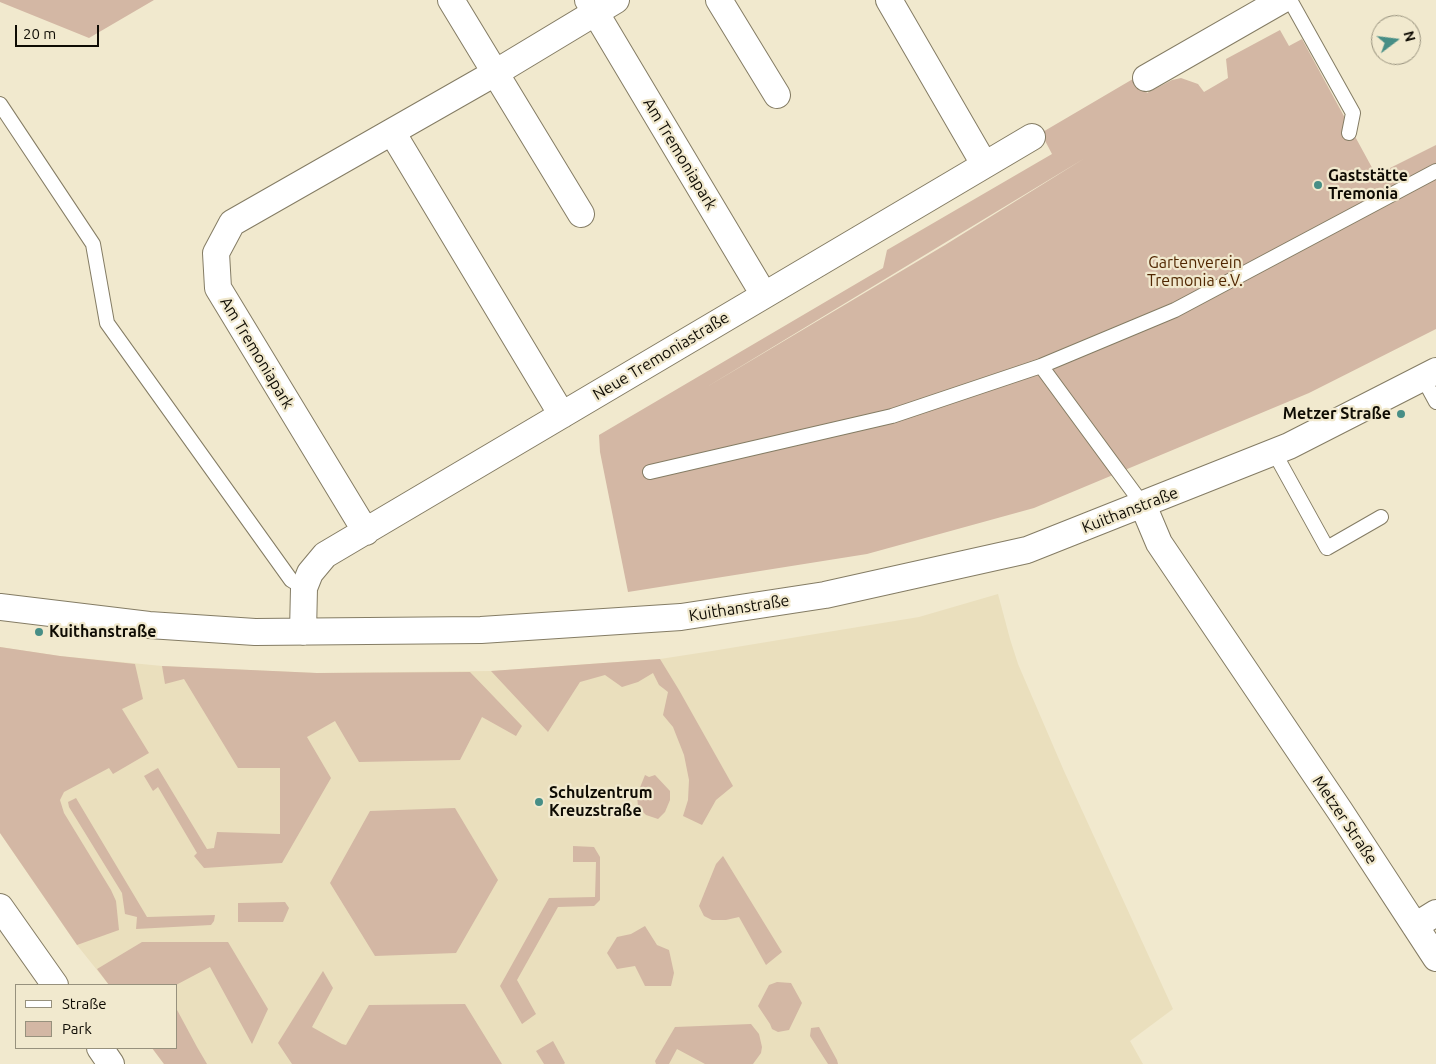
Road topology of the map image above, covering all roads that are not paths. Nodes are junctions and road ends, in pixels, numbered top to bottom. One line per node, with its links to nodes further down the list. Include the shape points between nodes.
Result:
1 (451, 0): 7 (street)
2 (719, 0): 9 (street)
3 (889, 0): 14 (street)
4 (1282, 0): 8 (street)
5 (1290, 0): 12 (lane, via 1353,113)
6 (600, 4): 7 (street, Am Tremoniapark); 17 (street, Am Tremoniapark)
7 (495, 74): 11 (street, Am Tremoniapark); 16 (street)
8 (1146, 78)
9 (777, 95)
10 (0, 104): 27 (lane, via 93,244 107,323 291,580)
11 (392, 132): 21 (street); 26 (street, Am Tremoniapark, via 232,224 216,253 218,288)
12 (1349, 133)
13 (1032, 137): 14 (street, Neue Tremoniastraße)
14 (984, 164): 17 (street, Neue Tremoniastraße)
15 (1436, 171): 18 (lane, via 1175,310)
16 (581, 214)
17 (764, 295): 21 (street, Neue Tremoniastraße)
18 (1041, 366): 23 (lane, via 892,416); 24 (lane)
19 (1429, 374): 20 (lane); 22 (street, Kuithanstraße)
20 (1436, 402)
21 (562, 415): 26 (street, Neue Tremoniastraße)
22 (1274, 452): 24 (street, Kuithanstraße); 25 (lane, via 1327,548)
23 (650, 472)
24 (1143, 505): 29 (street, Kuithanstraße, via 1027,550 825,595 681,617 481,630); 31 (street, Metzer Straße, via 1159,543 1340,812)
25 (1381, 517)
26 (366, 532): 27 (street, Neue Tremoniastraße, via 325,555 310,573)
27 (304, 588): 29 (street)
28 (0, 607): 29 (street, Kuithanstraße, via 149,625)
29 (303, 632)
30 (0, 907): 33 (street)
31 (1425, 919): 32 (street, Metzer Straße)
32 (1436, 958)
33 (54, 984)
34 (101, 1049): 35 (street)
35 (112, 1064)

